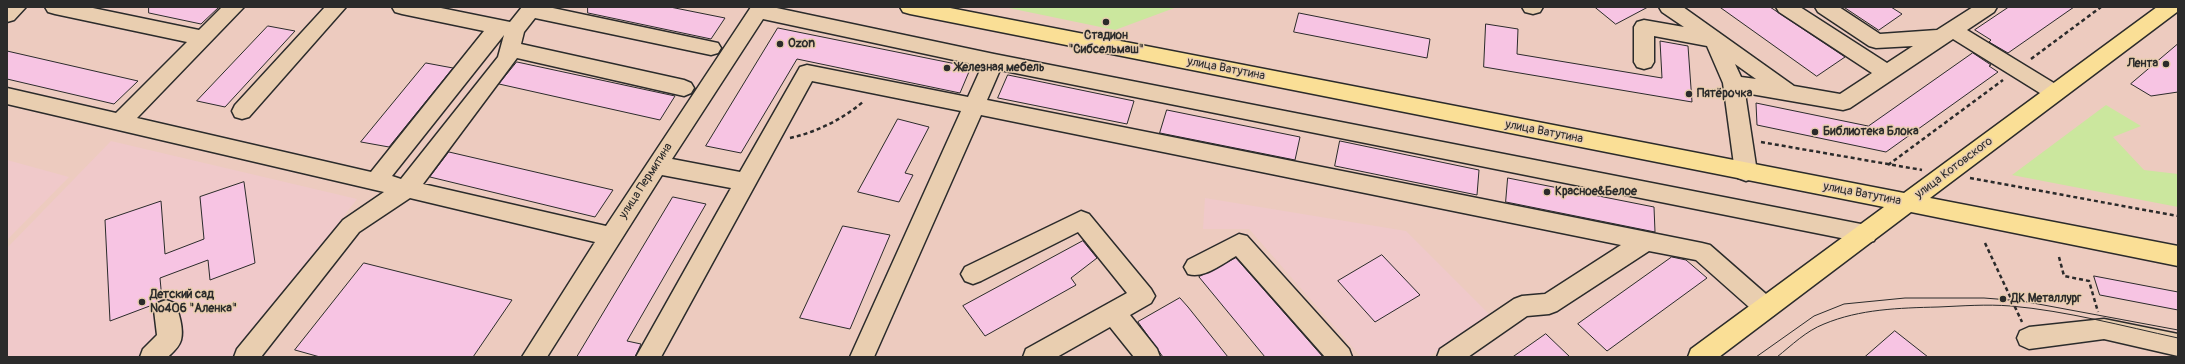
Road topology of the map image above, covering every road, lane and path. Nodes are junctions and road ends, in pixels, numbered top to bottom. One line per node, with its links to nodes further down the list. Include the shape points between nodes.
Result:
1 (16, 7): 15 (street)
2 (55, 7): 18 (street)
3 (234, 7): 18 (street)
4 (336, 7): 32 (street)
5 (402, 7): 17 (street)
6 (910, 7): 37 (main road, улица Ватутина)
7 (1669, 7): 19 (street)
8 (1786, 7): 24 (street)
9 (1825, 7): 16 (street, via 1876,41)
10 (1987, 7): 16 (street)
11 (2102, 7): 23 (path)
12 (2170, 7): 29 (main road, улица Котовского)
13 (531, 8): 17 (street); 20 (street)
14 (760, 9): 21 (street); 36 (street, улица Пермитина)
15 (7, 15)
16 (1948, 33): 23 (street); 24 (street)
17 (508, 35): 27 (street); 39 (street); 41 (street, via 507,59)
18 (204, 38): 33 (street)
19 (1715, 40): 22 (street, via 1644,27); 25 (street); 28 (street)
20 (711, 48)
21 (994, 61): 31 (street); 44 (street)
22 (1644, 62)
23 (2017, 69): 29 (street); 35 (path, via 1888,165)
24 (1887, 73): 28 (street, via 1843,102)
25 (1733, 83): 28 (street); 35 (street)
26 (874, 86): 31 (street); 34 (path, via 861,104 820,128 796,137); 34 (street, via 806,72)
27 (684, 88)
28 (1790, 93)
29 (2055, 93): 42 (main road, улица Котовского)
30 (7, 96): 33 (street)
31 (974, 106): 46 (street); 62 (street)
32 (242, 111)
33 (120, 122): 39 (street)
34 (770, 139): 40 (street)
35 (1741, 139): 37 (street)
36 (657, 165): 40 (street); 45 (street, улица Пермитина)
37 (1746, 172): 42 (main road, улица Ватутина)
38 (1968, 178): 43 (path)
39 (375, 182): 41 (street)
40 (746, 182): 61 (street)
41 (406, 189): 45 (street); 59 (street, via 352,226)
42 (1909, 202): 44 (main road, улица Котовского); 48 (main road, улица Ватутина)
43 (2178, 216)
44 (1866, 234): 52 (main road, улица Котовского)
45 (611, 236): 60 (street, улица Пермитина)
46 (1646, 241): 52 (street, via 1702,252); 66 (street, via 1549,304 1522,306)
47 (1985, 243): 56 (path)
48 (2178, 256)
49 (2059, 257): 55 (path, via 2064,276 2089,281)
50 (1196, 267): 65 (street, via 1239,243)
51 (973, 274): 54 (street, via 1081,220 1143,296)
52 (1766, 308): 67 (main road, улица Котовского)
53 (166, 310): 58 (street, via 170,338)
54 (1114, 313): 63 (street); 64 (street)
55 (2104, 330): 56 (street); 57 (street)
56 (2029, 338)
57 (2178, 345)
58 (152, 357)
59 (246, 357)
60 (534, 357)
61 (648, 357)
62 (862, 357)
63 (1035, 357)
64 (1148, 357)
65 (1340, 357)
66 (1449, 357)
67 (1700, 357)

